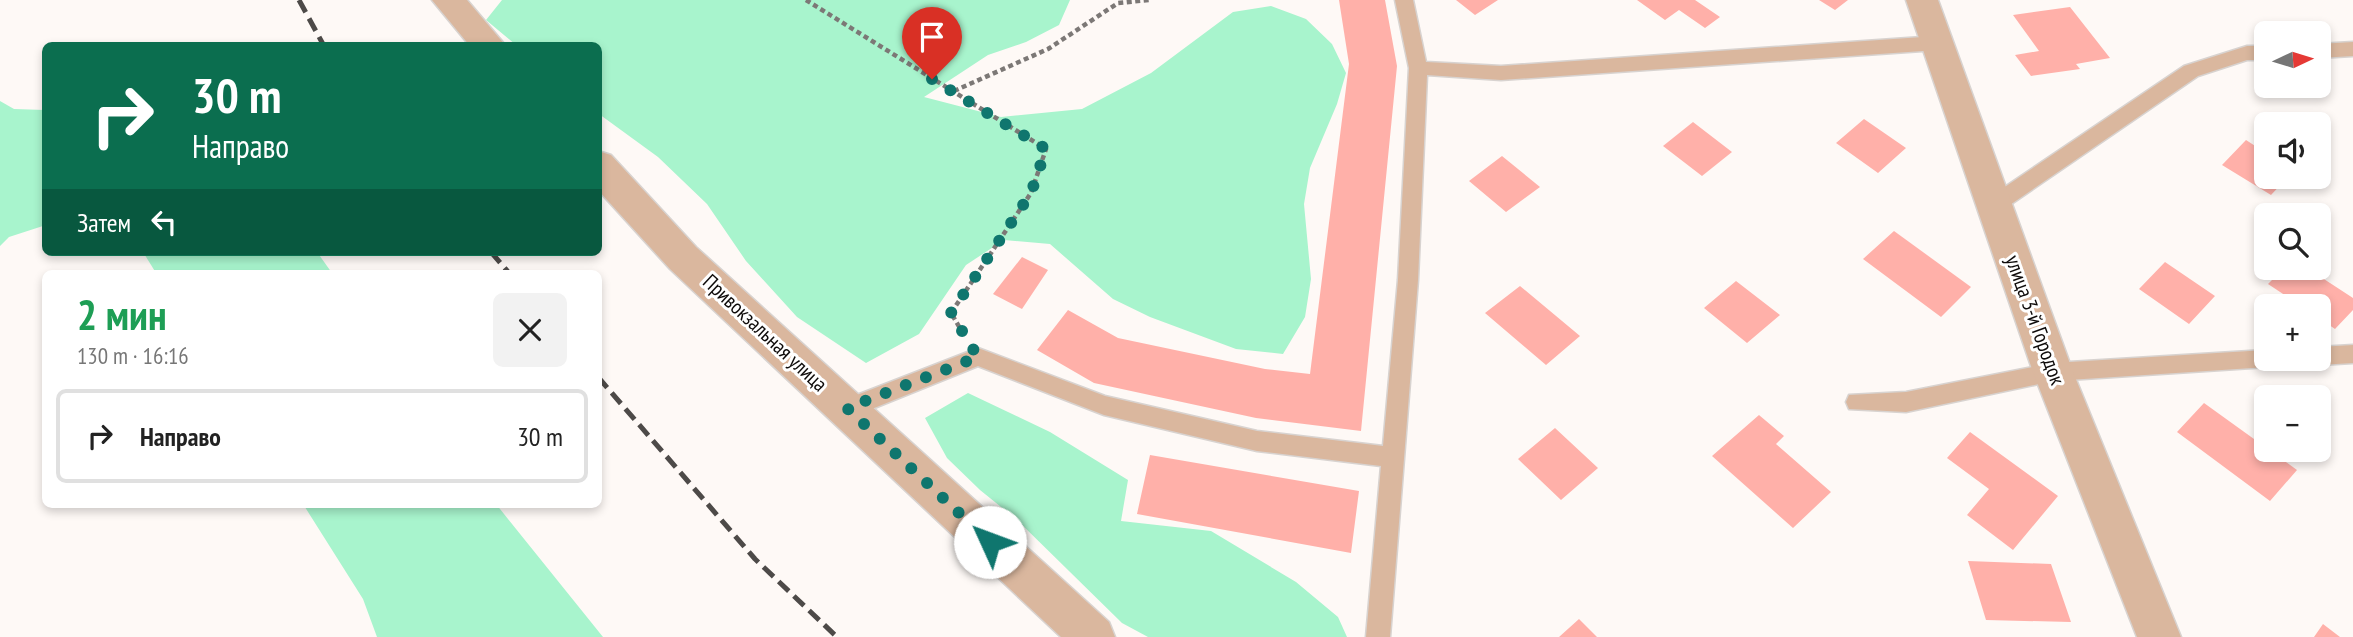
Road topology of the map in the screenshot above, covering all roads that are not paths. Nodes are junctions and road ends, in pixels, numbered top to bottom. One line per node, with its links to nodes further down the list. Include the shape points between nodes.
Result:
1 (1404, 0): 9 (lane)
2 (1922, 0): 5 (street, улица 3-й Городок)
3 (457, 2): 4 (street)
4 (486, 42)
5 (1937, 43): 9 (lane, via 1501,73); 11 (street, улица 3-й Городок)
6 (2353, 49): 7 (lane)
7 (2331, 50)
8 (2254, 53): 11 (lane, via 2191,71)
9 (1418, 68): 18 (lane, via 1408,281)
10 (602, 169): 17 (street, Привокзальная улица, via 683,258)
11 (1994, 205): 15 (street, улица 3-й Городок)
12 (2353, 354): 13 (lane)
13 (2331, 355)
14 (2254, 360): 15 (lane)
15 (2053, 372): 16 (lane, via 1906,402); 21 (street, улица 3-й Городок)
16 (1857, 402)
17 (847, 408): 18 (lane, via 978,357 1104,405 1257,441); 19 (street, Привокзальная улица)
18 (1393, 457): 20 (lane)
19 (1093, 637)
20 (1378, 637)
21 (2159, 637)

